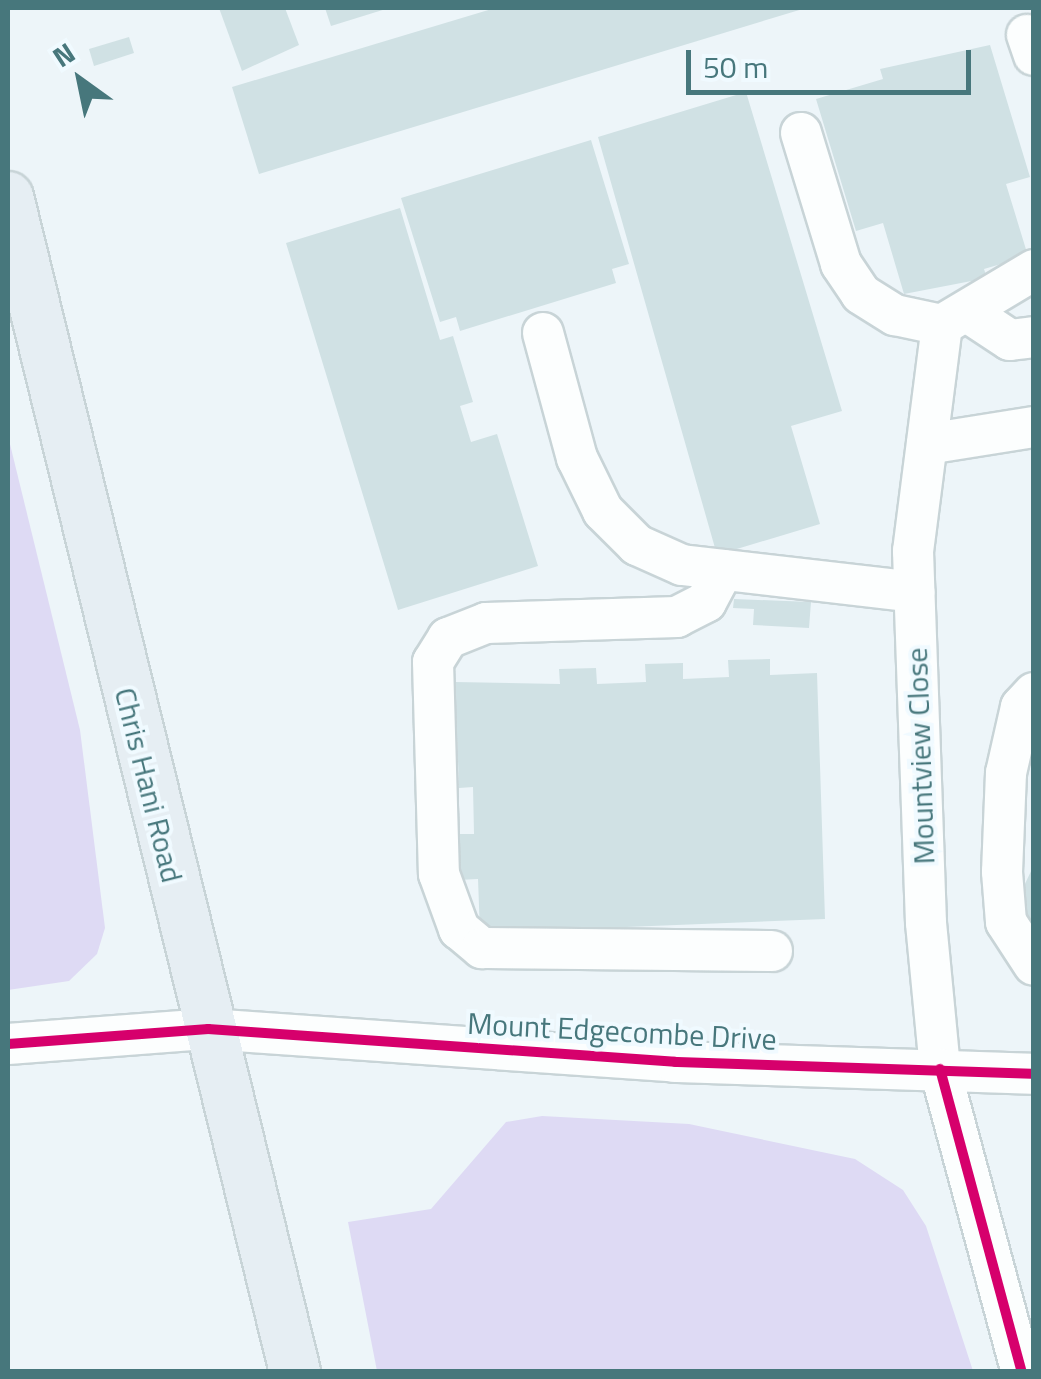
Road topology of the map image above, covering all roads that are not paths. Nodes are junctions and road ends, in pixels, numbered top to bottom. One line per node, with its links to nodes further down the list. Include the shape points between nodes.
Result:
1 (801, 133): 4 (street, via 840,264 861,294 895,314)
2 (8, 197): 14 (main road, Chris Hani Road)
3 (1034, 270): 4 (street)
4 (956, 319): 6 (street, via 1010,340); 8 (street, Mountview Close)
5 (543, 333): 9 (street, via 577,458 603,511 637,545 682,565)
6 (1034, 337)
7 (1034, 427): 8 (street)
8 (927, 444): 10 (street, Mountview Close)
9 (723, 570): 10 (street); 12 (street, via 706,602 678,617 486,623 448,638 434,662 439,874 458,929 482,948)
10 (914, 592): 16 (street, Mountview Close)
11 (1034, 693): 13 (street, via 1021,707 1006,773 1002,872 1006,922)
12 (772, 951)
13 (1034, 966)
14 (208, 1029): 15 (street, Mount Edgecombe Drive); 16 (street, Mount Edgecombe Drive, via 675,1062); 18 (main road, Chris Hani Road)
15 (8, 1044)
16 (940, 1069): 17 (street, Mount Edgecombe Drive); 19 (street, Mountview Close)
17 (1034, 1074)
18 (295, 1372)
19 (1022, 1372)

